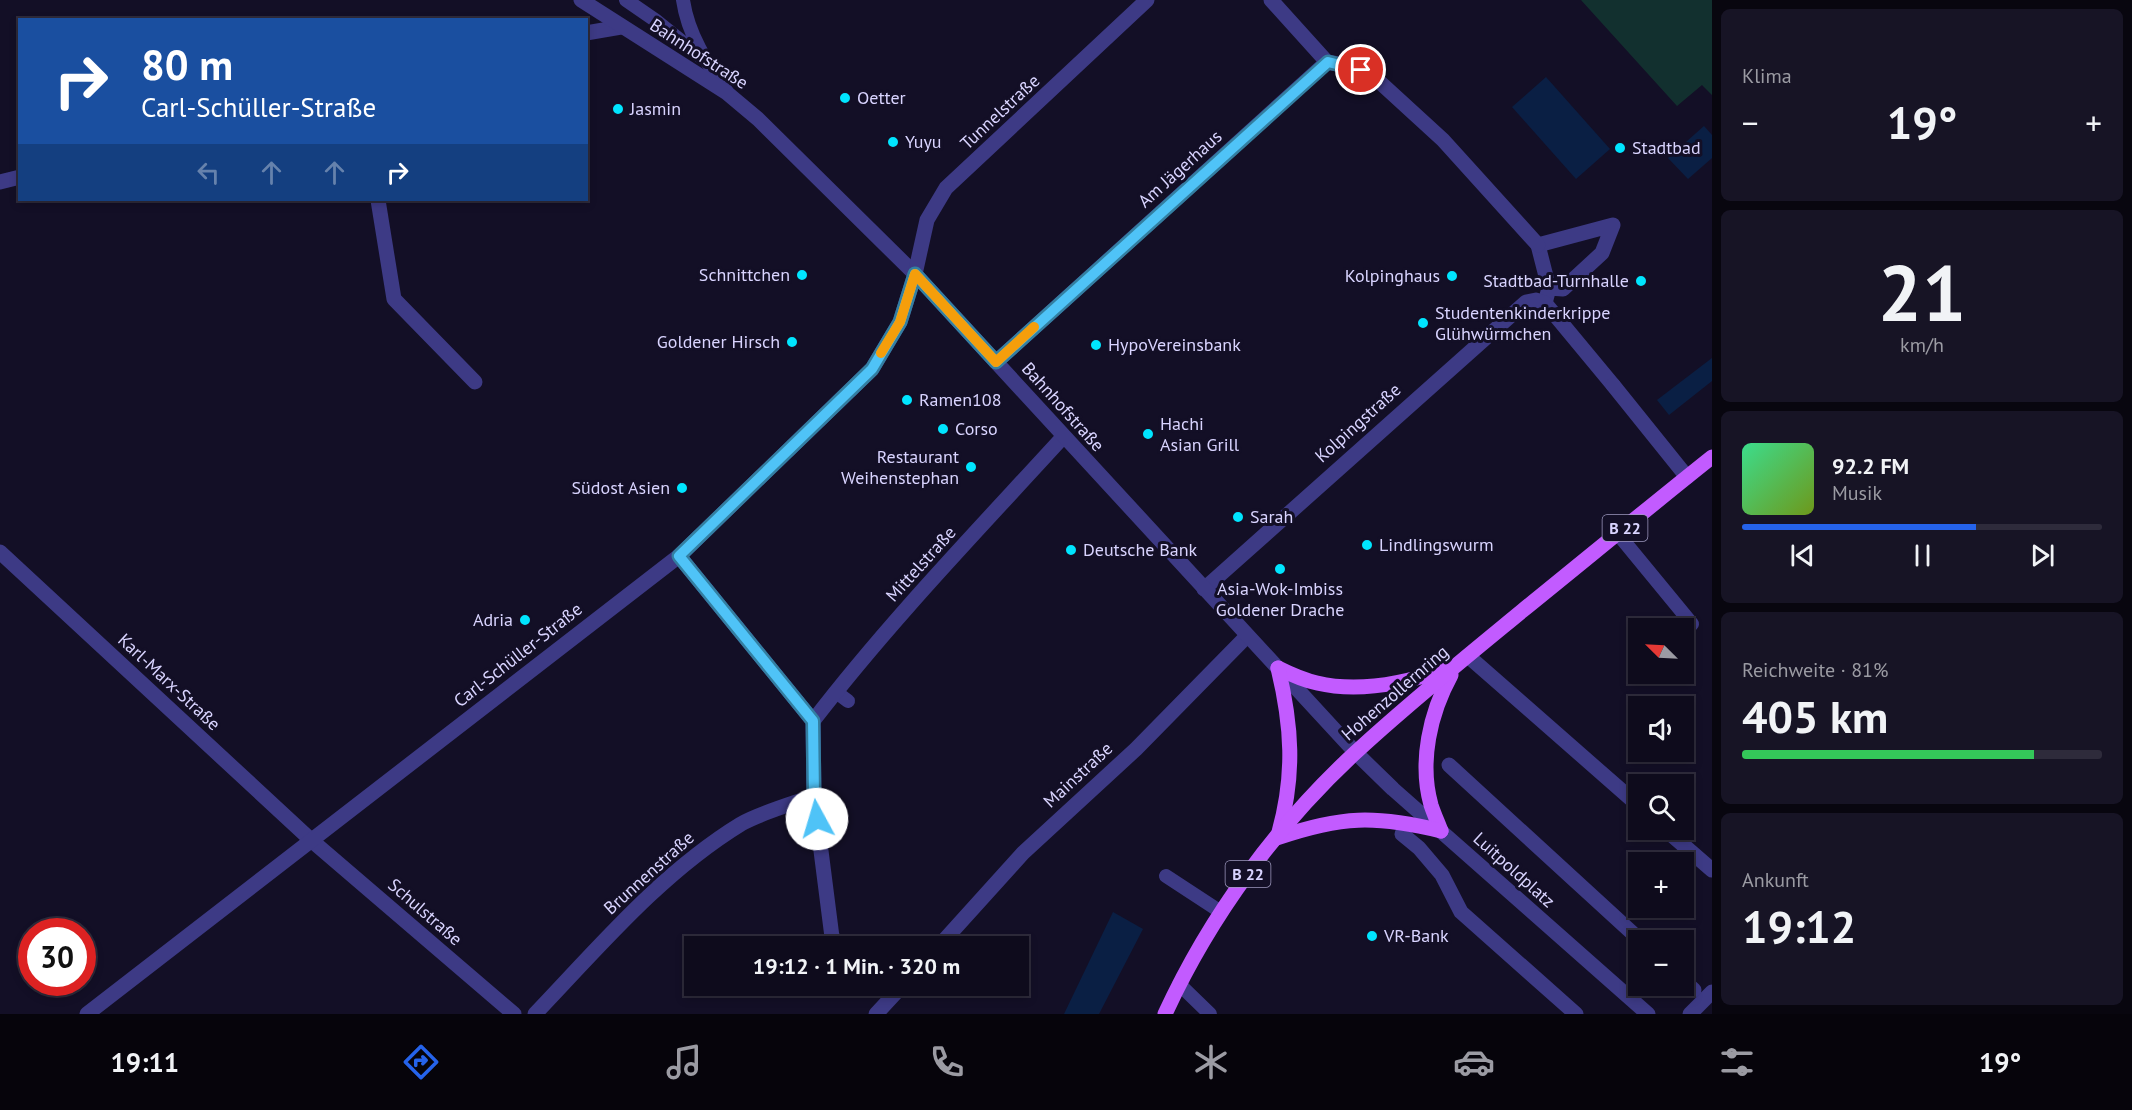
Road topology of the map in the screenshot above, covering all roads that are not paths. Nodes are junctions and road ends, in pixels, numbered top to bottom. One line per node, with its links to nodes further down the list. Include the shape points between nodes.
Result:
1 (581, 0): 7 (street, Bahnhofstraße)
2 (626, 0): 9 (lane)
3 (670, 0): 6 (lane)
4 (1147, 0): 16 (street, Tunnelstraße, via 946,188 927,220)
5 (1271, 0): 10 (street)
6 (683, 5): 9 (lane)
7 (621, 27): 8 (street); 11 (street, Bahnhofstraße)
8 (588, 33)
9 (705, 60): 11 (lane)
10 (1328, 62): 15 (street, via 1372,75 1443,140); 18 (street, Am Jägerhaus)
11 (727, 93): 16 (street, Bahnhofstraße)
12 (18, 178): 13 (street)
13 (0, 182)
14 (378, 201): 19 (street, via 394,299)
15 (1538, 245): 17 (street); 17 (street, Kolpingstraße, via 1613,225 1602,253 1563,289)
16 (915, 274): 18 (street, Bahnhofstraße); 25 (street, Carl-Schüller-Straße, via 900,322 872,369)
17 (1547, 295): 22 (street); 26 (street, Kolpingstraße, via 1526,302)
18 (996, 362): 20 (street, Bahnhofstraße)
19 (475, 382)
20 (1063, 437): 26 (street, Bahnhofstraße); 32 (street, Mittelstraße, via 851,673 842,696)
21 (1712, 457): 22 (main road, Hohenzollernring / B 22)
22 (1687, 477): 23 (main road, Hohenzollernring / B 22)
23 (1618, 534): 27 (lane); 29 (main road, Hohenzollernring / B 22)
24 (0, 552): 40 (street, Karl-Marx-Straße)
25 (679, 556): 32 (street); 40 (street, Carl-Schüller-Straße)
26 (1204, 589): 28 (street, Bahnhofstraße)
27 (1687, 618)
28 (1247, 636): 31 (street, Bahnhofstraße); 47 (street, Mainstraße, via 1136,749 1023,853)
29 (1468, 656): 30 (main road, Hohenzollernring / B 22); 36 (street)
30 (1455, 667): 31 (main road, via 1384,685 1342,687 1317,684); 33 (main road, Hohenzollernring / B 22); 37 (main road, via 1433,715 1427,763 1431,806)
31 (1278, 668): 33 (street, Bahnhofstraße); 39 (main road, via 1291,756 1286,806)
32 (813, 721): 35 (street)
33 (1356, 753): 37 (street, Luitpoldplatz); 39 (main road, Hohenzollernring / B 22)
34 (1449, 765): 45 (street, Luitpoldplatz)
35 (814, 796): 46 (street); 54 (street, Brunnenstraße, via 743,823 700,852 624,920)
36 (1628, 796)
37 (1441, 831): 39 (main road, via 1393,821 1347,819); 58 (street, Luitpoldplatz)
38 (1402, 834): 52 (street, via 1425,854 1461,912)
39 (1277, 838): 44 (main road, Hohenzollernring / B 22)
40 (310, 840): 51 (street, Carl-Schüller-Straße); 53 (street, Schulstraße)
41 (1678, 840): 42 (street)
42 (1712, 870)
43 (1166, 876): 44 (lane)
44 (1221, 912): 48 (main road, Hohenzollernring / B 22)
45 (1629, 930)
46 (832, 936)
47 (948, 936)
48 (1179, 984): 56 (main road, Hohenzollernring / B 22); 57 (lane)
49 (887, 996): 55 (street)
50 (1711, 1001): 59 (street)
51 (96, 1011)
52 (1583, 1013)
53 (514, 1014)
54 (535, 1014)
55 (876, 1014)
56 (1165, 1014)
57 (1210, 1014)
58 (1648, 1014)
59 (1690, 1014)

